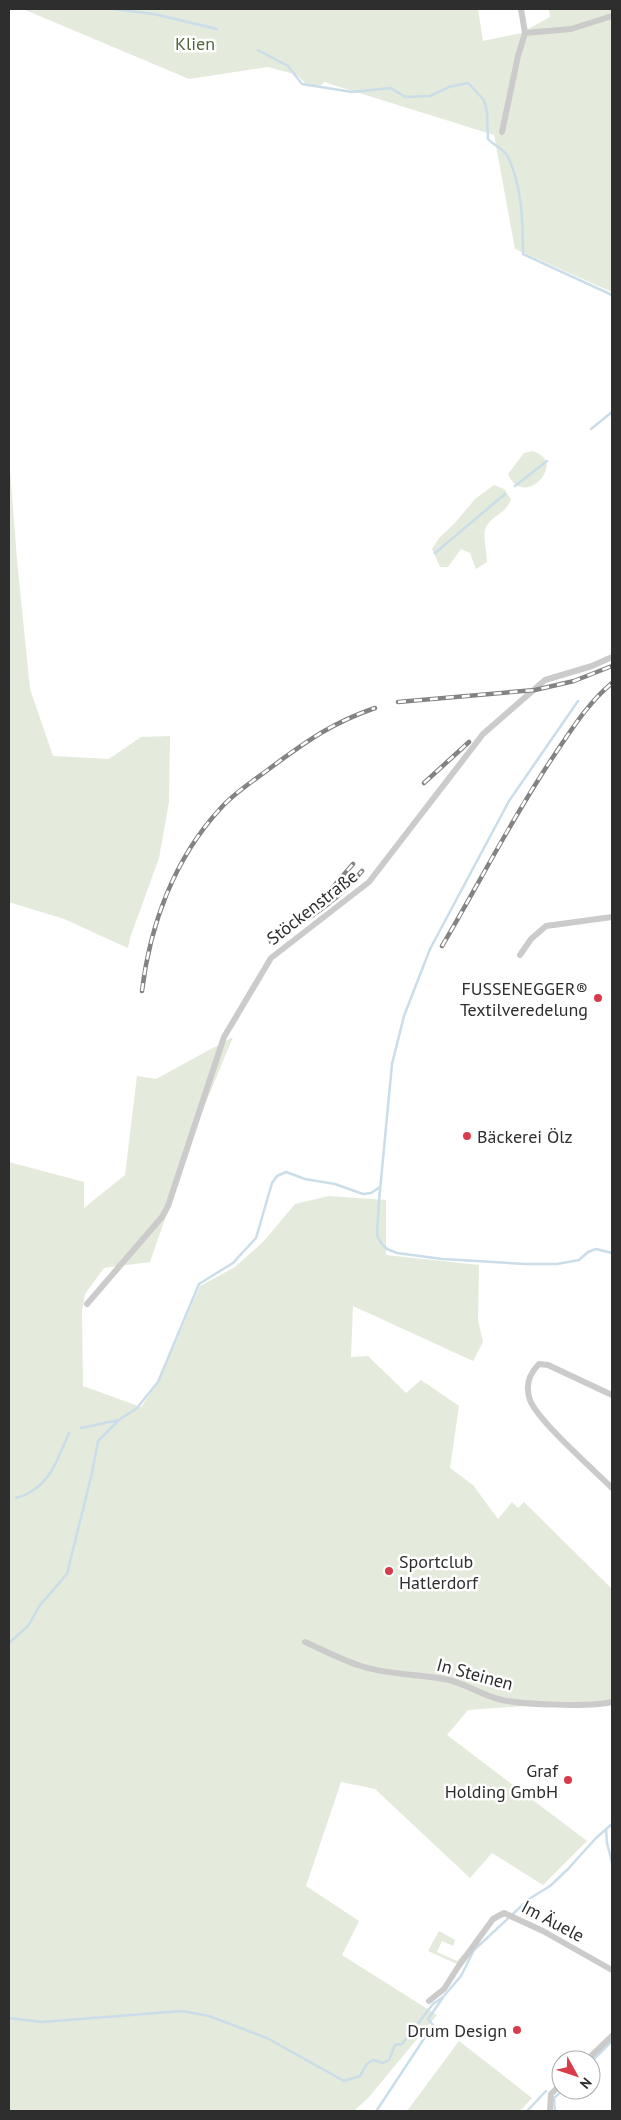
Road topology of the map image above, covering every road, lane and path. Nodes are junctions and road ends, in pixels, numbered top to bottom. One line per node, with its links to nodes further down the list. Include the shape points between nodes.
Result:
1 (521, 9): 3 (street)
2 (612, 16): 3 (street, via 571,29)
3 (525, 33): 4 (street)
4 (502, 132)
5 (612, 657): 8 (street, Stöckenstraße, via 545,680 494,723 369,882 271,958 224,1037 168,1206)
6 (612, 917): 7 (street, via 546,926 530,939)
7 (520, 955)
8 (87, 1304)
9 (612, 1395): 10 (street, via 548,1365 538,1364 529,1379 530,1402 552,1430)
10 (612, 1488)
11 (304, 1642): 12 (street, In Steinen, via 361,1666 444,1679 499,1699 563,1704)
12 (612, 1702)
13 (612, 1970): 14 (street, Im Äuele, via 518,1918 499,1914 444,1989)
14 (428, 2001)
15 (612, 2036): 16 (street)
16 (597, 2050)
17 (551, 2094): 18 (street)
18 (550, 2111)

